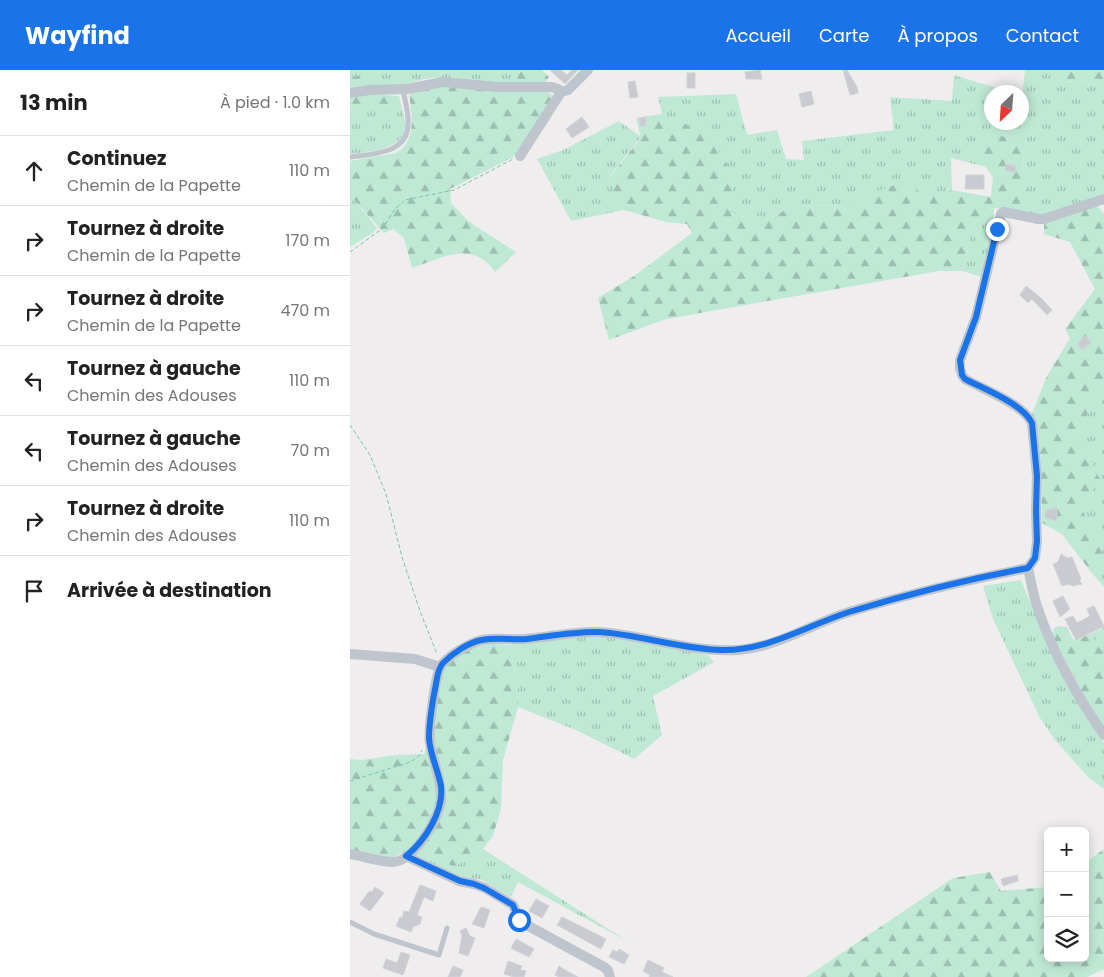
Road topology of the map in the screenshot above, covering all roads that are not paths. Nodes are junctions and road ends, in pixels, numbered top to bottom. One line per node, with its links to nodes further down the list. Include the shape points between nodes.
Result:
1 (588, 70): 3 (street, via 568,90)
2 (403, 90): 3 (street, via 443,82 497,87 552,87); 4 (street); 6 (lane, via 408,125 404,139 389,150)
3 (560, 92): 5 (street)
4 (350, 93)
5 (520, 156)
6 (350, 157)
7 (1104, 199): 8 (street, via 1044,219 1001,214 976,317 960,360 965,379 1021,408 1032,423 1037,476 1037,552)
8 (1030, 566): 10 (street, via 850,612 754,648 706,649 619,634 584,632 474,642); 11 (street, via 1038,609 1056,652)
9 (350, 654): 10 (street, via 415,659)
10 (440, 666): 13 (street, via 429,736 441,786 441,802 420,843)
11 (1104, 735)
12 (350, 854): 13 (street, via 394,862)
13 (406, 856): 16 (street, via 492,892 513,905 521,922 604,967)
14 (350, 922): 15 (lane, via 374,934 438,955)
15 (448, 928)
16 (610, 977)

